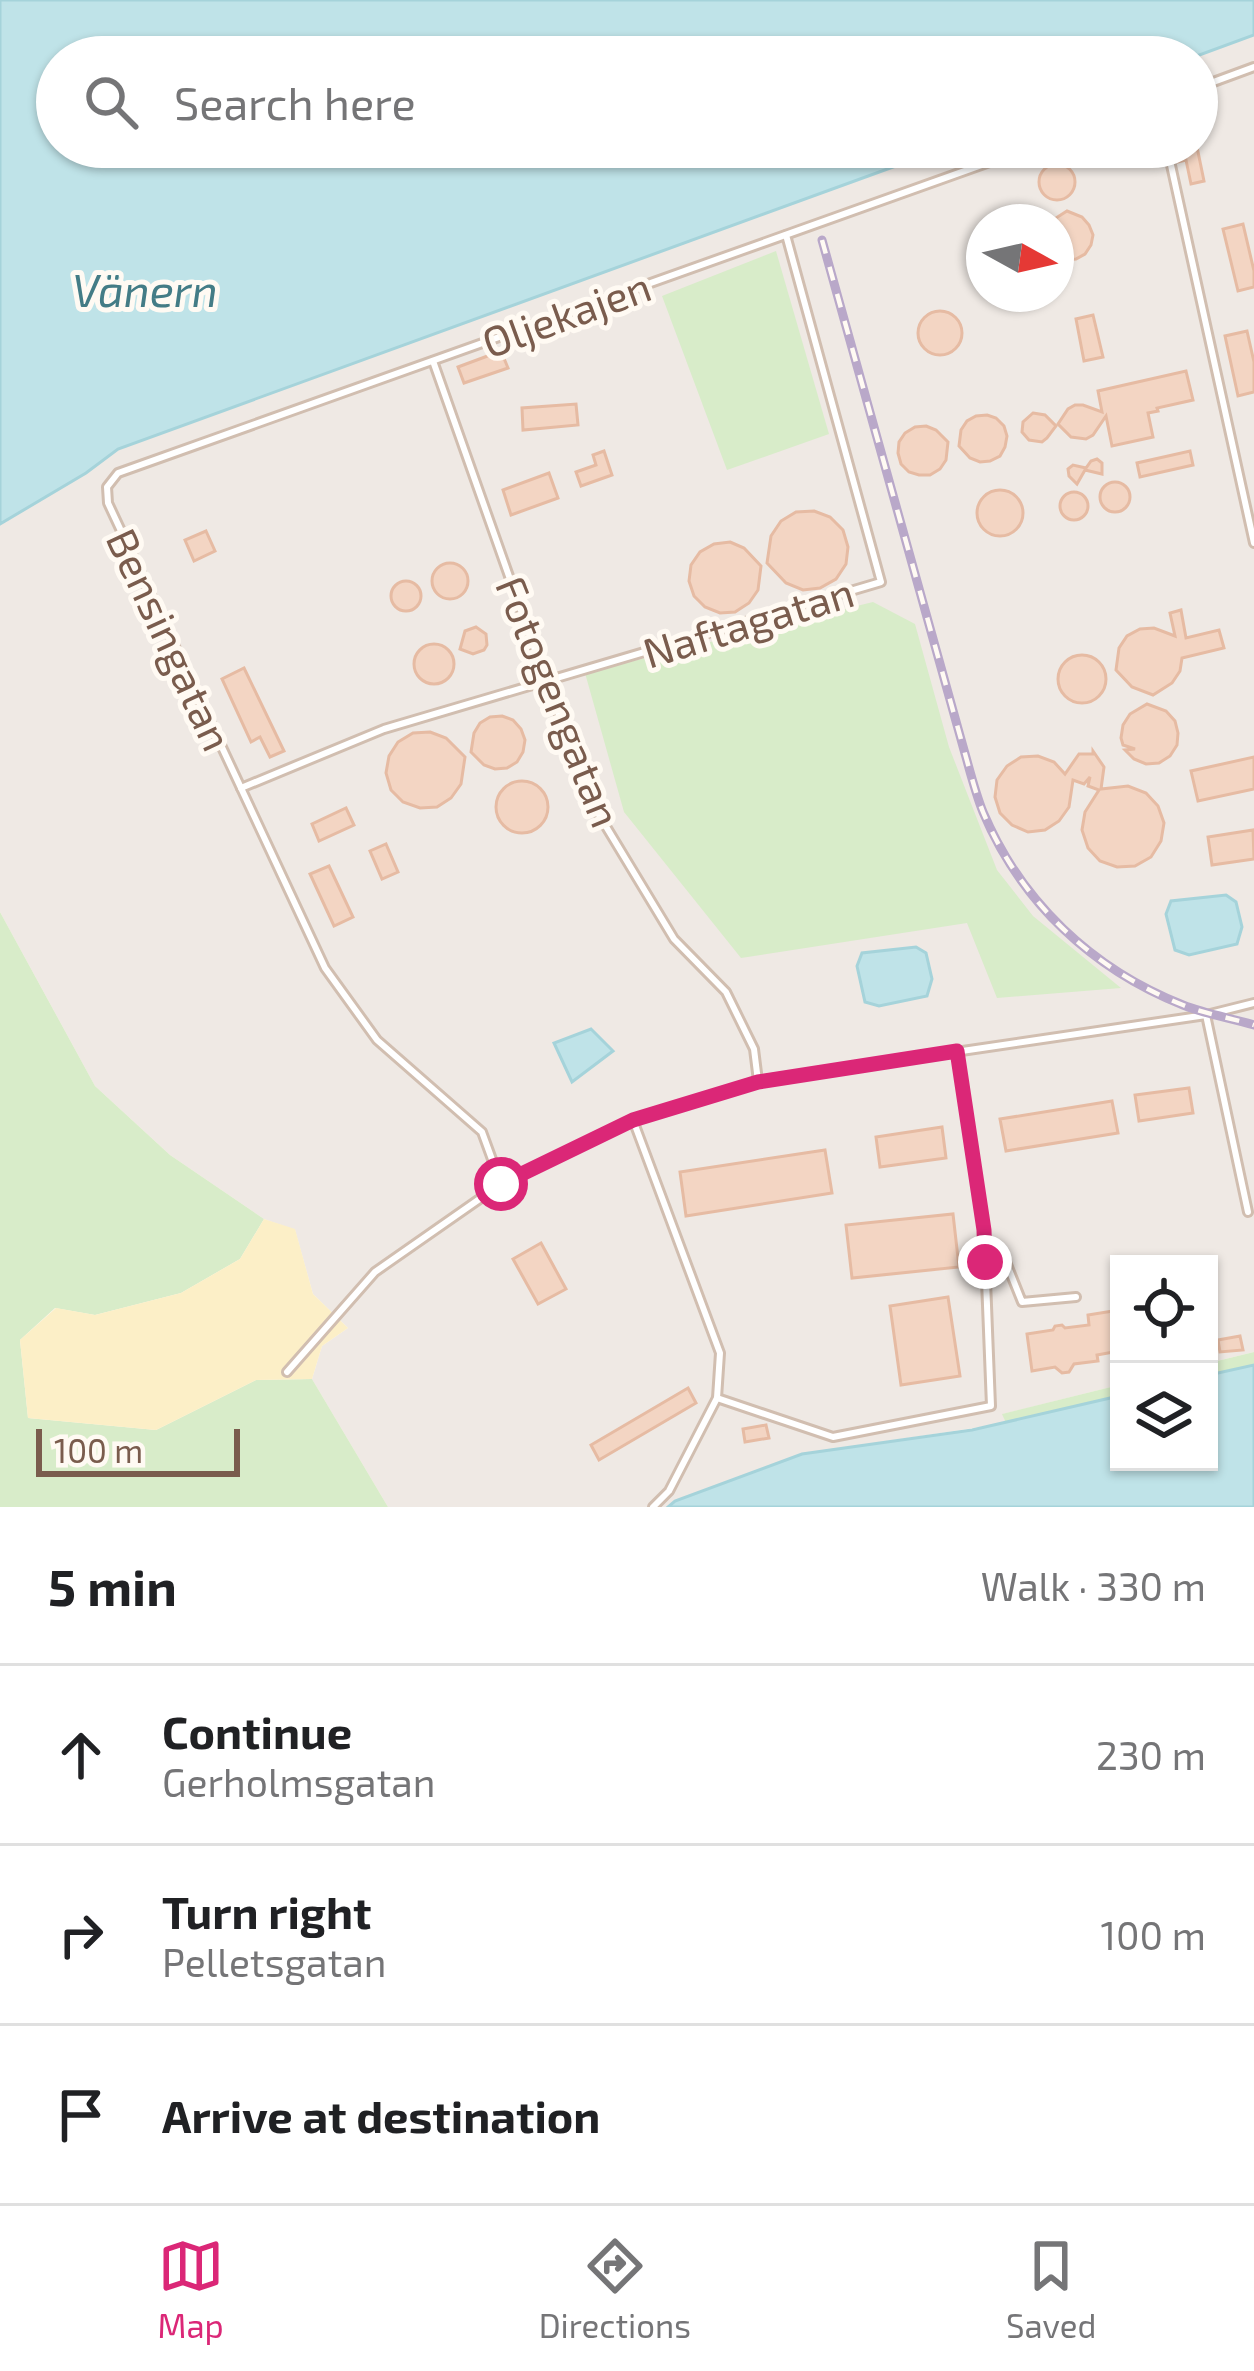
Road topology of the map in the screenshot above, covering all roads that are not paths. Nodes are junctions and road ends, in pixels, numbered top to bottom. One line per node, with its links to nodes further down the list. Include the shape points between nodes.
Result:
1 (1254, 67): 2 (lane)
2 (1218, 80)
3 (973, 168): 5 (lane, Oljekajen)
4 (1172, 168): 8 (lane)
5 (786, 235): 6 (lane, Oljekajen); 9 (lane, Naftagatan, via 880,582)
6 (434, 361): 7 (lane, Oljekajen, via 118,473); 9 (lane, Fotogengatan)
7 (107, 488): 10 (lane, Bensingatan)
8 (1254, 543)
9 (546, 681): 10 (lane, Bensingatan, via 384,729); 14 (lane, Fotogengatan, via 596,810 674,939 726,992 754,1049)
10 (241, 788): 16 (lane, Bensingatan, via 325,968 377,1040 482,1132)
11 (1254, 1003): 12 (lane)
12 (1206, 1015): 13 (lane); 17 (lane)
13 (957, 1051): 14 (lane); 18 (lane)
14 (758, 1082): 15 (lane)
15 (633, 1120): 16 (lane); 21 (lane, via 720,1353)
16 (501, 1184): 20 (lane, via 375,1272)
17 (1248, 1212)
18 (985, 1255): 19 (lane, via 1006,1262 1022,1302); 21 (lane, via 991,1406 832,1436)
19 (1076, 1298)
20 (286, 1372)
21 (717, 1398): 22 (lane)
22 (653, 1507)

